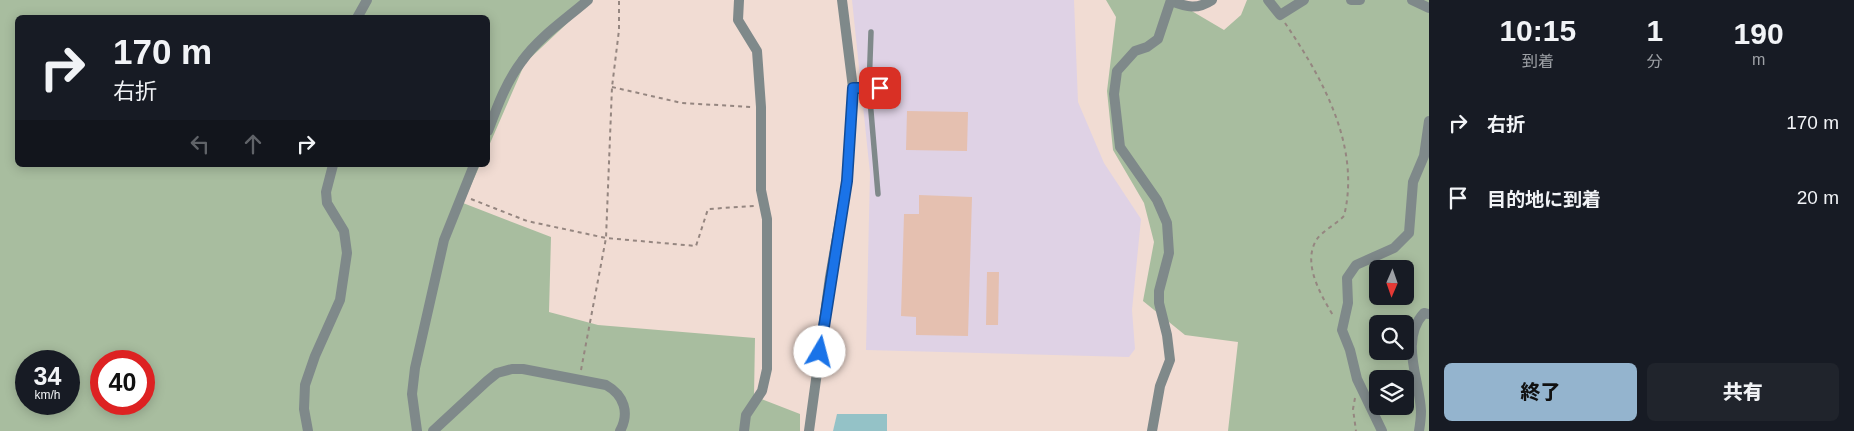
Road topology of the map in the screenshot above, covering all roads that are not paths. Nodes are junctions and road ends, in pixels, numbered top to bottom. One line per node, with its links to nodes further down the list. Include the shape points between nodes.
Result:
1 (367, 0): 13 (street)
2 (588, 0): 19 (street, via 521,62 505,88)
3 (739, 0): 28 (street, via 738,20 757,51 763,205 767,219 767,370 762,391 746,415)
4 (842, 0): 15 (street)
5 (1212, 0): 11 (street, via 1202,7 1189,8)
6 (1268, 0): 7 (street, via 1280,15)
7 (1304, 0)
8 (1351, 0): 9 (street)
9 (1360, 0)
10 (1412, 0): 12 (street)
11 (1171, 1): 30 (street, via 1158,39 1135,51 1117,71 1114,94 1120,147 1157,200 1167,223 1169,252 1159,303 1170,360 1160,386)
12 (1429, 8)
13 (359, 15)
14 (871, 32): 16 (lane)
15 (853, 88): 16 (lane); 29 (street, via 847,181)
16 (870, 88): 17 (lane); 22 (lane)
17 (890, 89)
18 (1429, 121): 31 (street, via 1424,156 1413,182 1410,232 1394,248 1356,265 1347,278 1348,302 1342,330 1357,379)
19 (490, 126)
20 (332, 167): 24 (street, via 326,192 327,203 344,231 348,253 340,300 305,385 304,409)
21 (473, 167): 25 (street, via 444,240 415,368 412,394)
22 (878, 194)
23 (1429, 314): 32 (street, via 1424,313 1419,319 1413,342 1412,366 1421,410)
24 (308, 431)
25 (417, 431)
26 (433, 431): 27 (street, via 497,373 523,368 606,385 616,391 625,408)
27 (620, 431)
28 (744, 431)
29 (809, 431)
30 (1152, 431)
31 (1382, 431)
32 (1419, 431)

